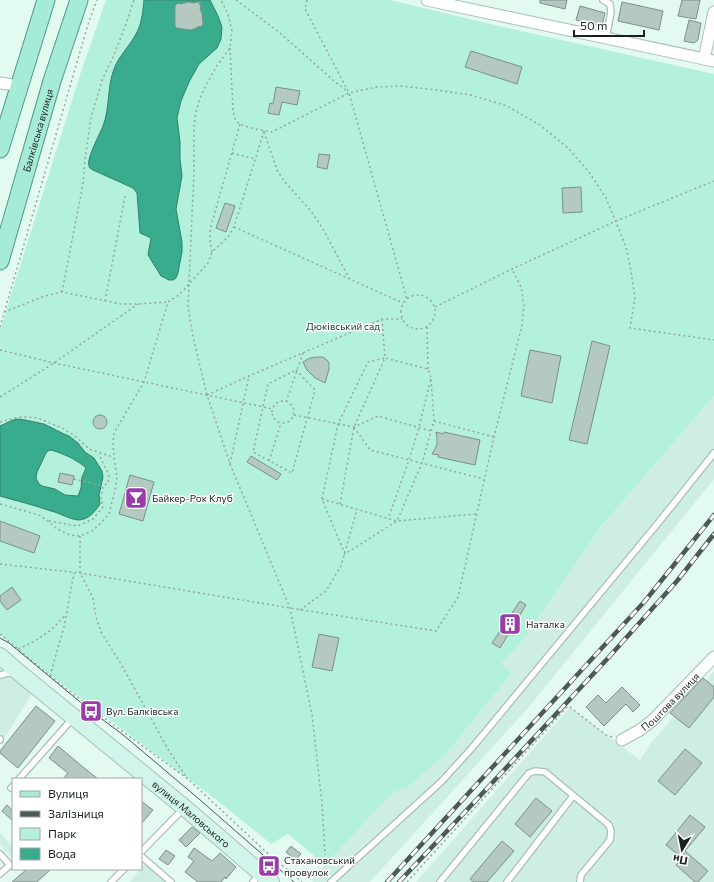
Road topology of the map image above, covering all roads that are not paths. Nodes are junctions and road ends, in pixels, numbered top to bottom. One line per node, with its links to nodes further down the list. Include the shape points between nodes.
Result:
1 (46, 0): 9 (main road)
2 (79, 0): 11 (main road, Балківська вулиця, via 52,81)
3 (427, 0): 6 (street)
4 (603, 0): 6 (lane, via 610,4)
5 (714, 12): 7 (street)
6 (606, 38): 7 (street)
7 (709, 60)
8 (0, 83): 9 (street)
9 (19, 86): 10 (main road)
10 (0, 149)
11 (0, 261)
12 (714, 453): 30 (lane, via 472,748 441,782)
13 (0, 656): 15 (street, вулиця Маловського)
14 (714, 658): 18 (street, Поштова вулиця, via 653,720)
15 (17, 671): 16 (lane); 17 (street, вулиця Маловського)
16 (0, 675)
17 (73, 717): 19 (lane); 21 (street, вулиця Маловського)
18 (622, 740)
19 (20, 778)
20 (574, 796): 31 (lane, via 545,772 529,773); 32 (lane); 33 (lane, via 609,825 610,831 610,840 581,875)
21 (185, 808): 22 (lane); 27 (street, вулиця Маловського)
22 (142, 851)
23 (0, 854): 26 (lane, via 10,864)
24 (142, 857): 29 (lane)
25 (123, 870): 28 (lane)
26 (0, 874)
27 (261, 879)
28 (111, 882)
29 (171, 882)
30 (331, 882)
31 (440, 882)
32 (507, 882)
33 (580, 882)

